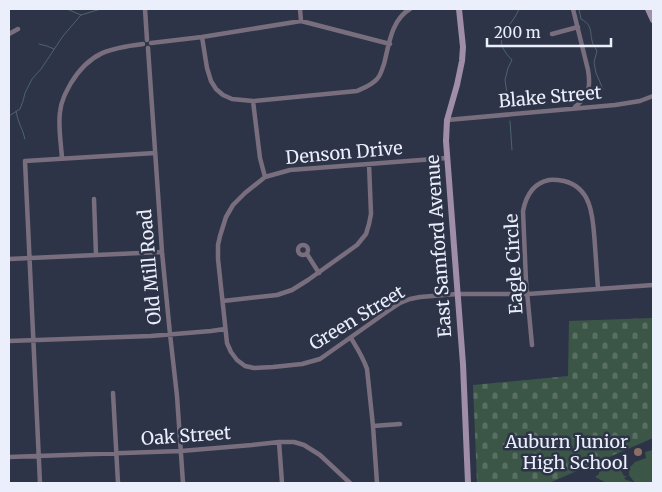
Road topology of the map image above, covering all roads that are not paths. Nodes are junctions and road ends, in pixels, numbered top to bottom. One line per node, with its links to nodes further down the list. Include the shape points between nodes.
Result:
1 (145, 9): 14 (street)
2 (300, 9): 8 (street)
3 (410, 9): 16 (street, via 396,22)
4 (459, 9): 21 (street, East Samford Avenue, via 462,61)
5 (573, 9): 9 (street)
6 (648, 9): 7 (street)
7 (653, 20)
8 (301, 21): 13 (street); 16 (street)
9 (578, 27): 12 (street); 20 (street, via 590,80 587,94)
10 (18, 29): 11 (street)
11 (9, 34)
12 (552, 34)
13 (202, 37): 14 (street); 19 (street, via 206,68 216,89 232,99)
14 (149, 41): 15 (street); 17 (street, via 151,46)
15 (143, 44): 17 (street); 23 (street, via 104,52 78,72 66,91 60,110)
16 (390, 44): 19 (street, via 382,70 366,88)
17 (148, 48): 22 (street, Old Mill Road)
18 (653, 96): 20 (street, Blake Street, via 630,103)
19 (253, 101): 26 (street, via 257,144)
20 (574, 108): 21 (street, Blake Street)
21 (447, 120): 24 (street, East Samford Avenue)
22 (155, 153): 23 (street); 28 (street, Old Mill Road)
23 (62, 158): 31 (street, via 25,161)
24 (446, 158): 25 (street, Denson Drive); 36 (street, East Samford Avenue)
25 (369, 164): 26 (street, Denson Drive, via 290,170); 33 (street, via 371,214 366,234 357,245)
26 (265, 177): 38 (street, Denson Drive, via 240,197 222,226 218,260)
27 (94, 199): 30 (street)
28 (162, 252): 30 (street); 40 (street, Old Mill Road)
29 (307, 254): 33 (street)
30 (96, 255): 31 (street)
31 (30, 258): 32 (street); 42 (street)
32 (9, 259)
33 (318, 273): 38 (street, via 296,288 277,295)
34 (653, 285): 35 (street, Green Street)
35 (598, 289): 37 (street, Green Street); 37 (street, Eagle Circle, via 593,222 586,198 573,184 549,180 532,189 523,211)
36 (457, 294): 37 (street, Green Street); 41 (street, Green Street, via 410,299); 59 (street, East Samford Avenue)
37 (528, 294): 44 (street, Eagle Circle)
38 (223, 301): 39 (street, Denson Drive)
39 (225, 329): 40 (street); 41 (street, Green Street, via 231,352 245,366 254,368 302,364 320,359)
40 (170, 334): 42 (street); 49 (street, Old Mill Road)
41 (351, 338): 47 (street, via 367,369)
42 (34, 339): 43 (street); 51 (street)
43 (9, 341)
44 (532, 344)
45 (112, 393): 50 (street)
46 (400, 424): 47 (street)
47 (373, 426): 58 (street)
48 (279, 442): 49 (street, Oak Street); 56 (street); 57 (street, Oak Street, via 294,442 312,449)
49 (181, 451): 50 (street, Oak Street); 55 (street, Old Mill Road)
50 (116, 454): 51 (street, Oak Street); 54 (street)
51 (39, 455): 52 (street, Oak Street); 53 (street)
52 (9, 457)
53 (40, 483)
54 (118, 483)
55 (183, 483)
56 (282, 483)
57 (350, 483)
58 (377, 483)
59 (468, 483)

